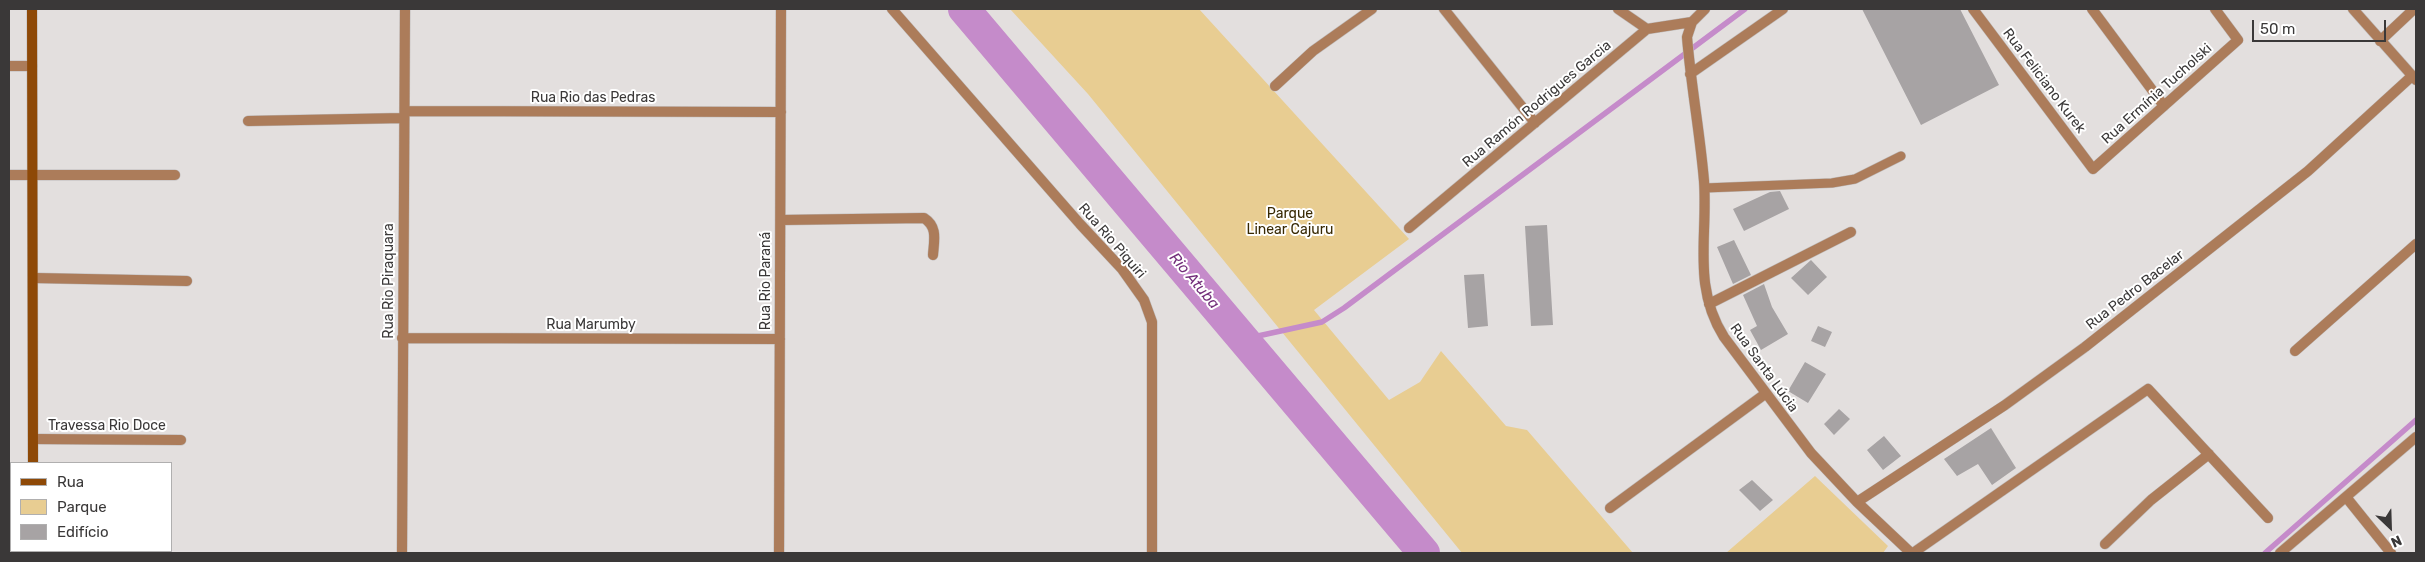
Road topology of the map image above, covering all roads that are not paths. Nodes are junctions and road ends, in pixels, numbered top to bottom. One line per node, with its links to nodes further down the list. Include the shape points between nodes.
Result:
1 (32, 9): 19 (street)
2 (405, 9): 25 (street, Rua Rio Piraquara)
3 (781, 9): 24 (street, Rua Rio Paraná)
4 (892, 9): 58 (street, Rua Rio Piquiri, via 1122,269 1144,300 1152,322)
5 (1372, 9): 22 (street, via 1313,51)
6 (1444, 9): 27 (street)
7 (1618, 9): 16 (street)
8 (1705, 9): 15 (street, Rua Santa Lúcia)
9 (1784, 9): 20 (street)
10 (1973, 9): 29 (street, Rua Feliciano Kurek)
11 (2092, 9): 23 (street)
12 (2215, 9): 23 (street, Rua Ermínia Tucholski, via 2238,40)
13 (2353, 9): 17 (street)
14 (2414, 9): 17 (street)
15 (1692, 22): 16 (street, Rua Ramón Rodrigues Garcia); 20 (street, Rua Santa Lúcia, via 1687,38)
16 (1647, 30): 27 (street, Rua Ramón Rodrigues Garcia)
17 (2380, 41): 21 (street)
18 (9, 66): 19 (street)
19 (32, 66): 31 (street)
20 (1690, 74): 33 (street, Rua Santa Lúcia)
21 (2414, 78): 52 (street, Rua Pedro Bacelar, via 2308,171 2085,347 2005,405)
22 (1276, 86)
23 (2164, 106): 29 (street, Rua Ermínia Tucholski)
24 (781, 112): 25 (street, Rua Rio das Pedras); 34 (street, Rua Rio Paraná)
25 (404, 115): 26 (street, Rua Rio das Pedras); 42 (street, Rua Rio Piraquara)
26 (248, 121)
27 (1535, 123): 35 (street, Rua Ramón Rodrigues Garcia)
28 (1901, 156): 33 (lane, via 1855,179 1832,183)
29 (2093, 169)
30 (9, 175): 31 (street)
31 (34, 176): 32 (street); 39 (street)
32 (175, 176)
33 (1704, 188): 41 (street, Rua Santa Lúcia, via 1702,254)
34 (780, 220): 38 (street, via 924,218 934,231); 43 (street, Rua Rio Paraná)
35 (1409, 228)
36 (1850, 232): 41 (street)
37 (2416, 244): 44 (street)
38 (934, 255)
39 (34, 278): 40 (street); 47 (street)
40 (187, 280)
41 (1708, 304): 45 (street, Rua Santa Lúcia, via 1724,337)
42 (402, 338): 43 (street, Rua Marumby); 56 (street, Rua Rio Piraquara)
43 (780, 338): 57 (street, Rua Rio Paraná)
44 (2295, 351)
45 (1766, 394): 52 (street, Rua Santa Lúcia, via 1811,453); 53 (street)
46 (2416, 437): 51 (street)
47 (34, 439): 48 (street, Travessa Rio Doce); 50 (street)
48 (181, 440)
49 (2209, 454): 54 (street); 55 (street, via 2151,500); 59 (street, via 2148,388)
50 (34, 462)
51 (2346, 496): 60 (street); 61 (street)
52 (1857, 502): 59 (street, Rua Santa Lúcia)
53 (1610, 508)
54 (2268, 518)
55 (2105, 544)
56 (402, 553)
57 (779, 553)
58 (1152, 553)
59 (1912, 553)
60 (2280, 553)
61 (2391, 553)

